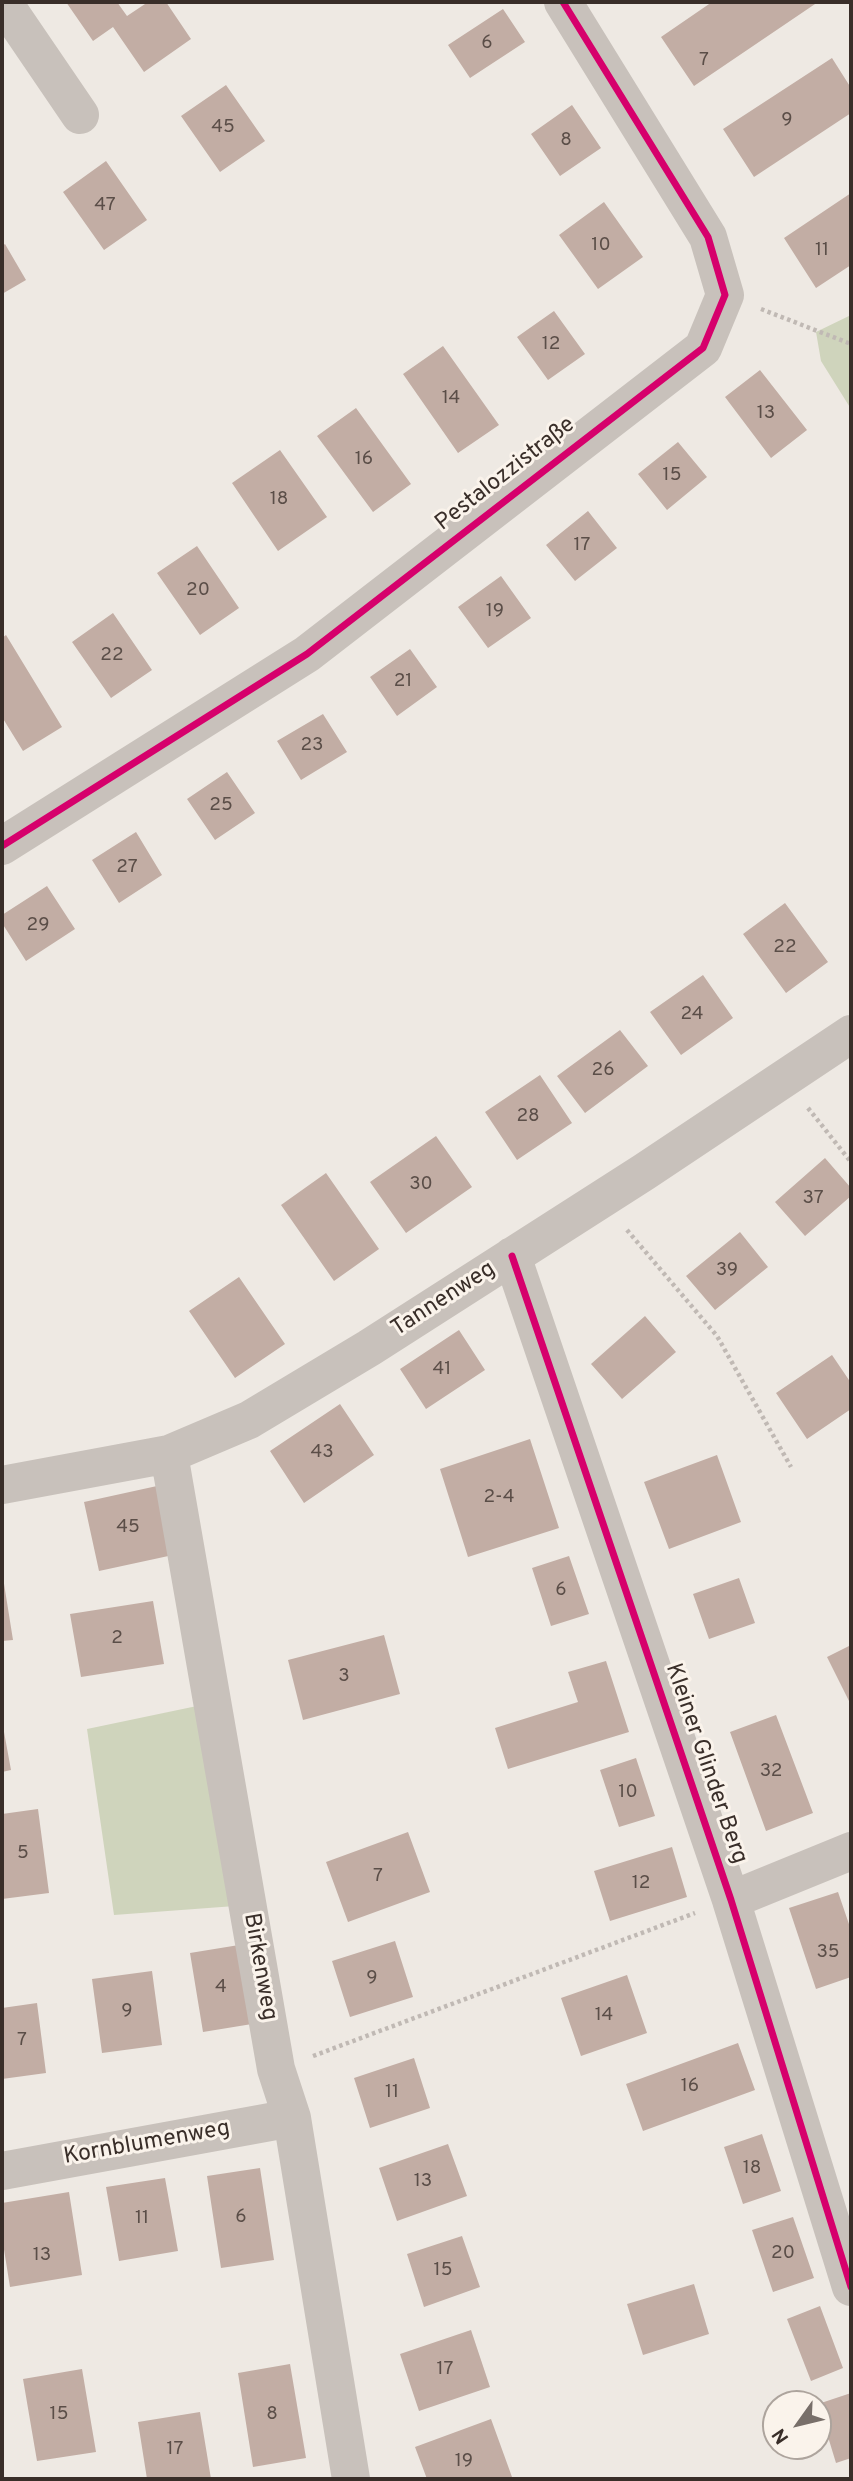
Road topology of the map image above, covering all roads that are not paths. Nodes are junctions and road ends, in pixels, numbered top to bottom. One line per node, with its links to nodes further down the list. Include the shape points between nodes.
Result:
1 (3, 2): 3 (street)
2 (563, 2): 4 (street, Pestalozzistraße, via 708,237 725,295 703,348 307,654)
3 (80, 115)
4 (2, 846)
5 (851, 1034): 6 (street, Tannenweg)
6 (512, 1256): 7 (street, Tannenweg, via 249,1420); 10 (street, Kleiner Glinder Berg)
7 (169, 1454): 8 (street, Tannenweg); 11 (street, Birkenweg, via 276,2069)
8 (2, 1485)
9 (851, 1851): 10 (street)
10 (731, 1900): 13 (street, Kleiner Glinder Berg)
11 (292, 2118): 12 (street, Kornblumenweg); 14 (street, Birkenweg)
12 (2, 2171)
13 (851, 2287)
14 (351, 2479)

